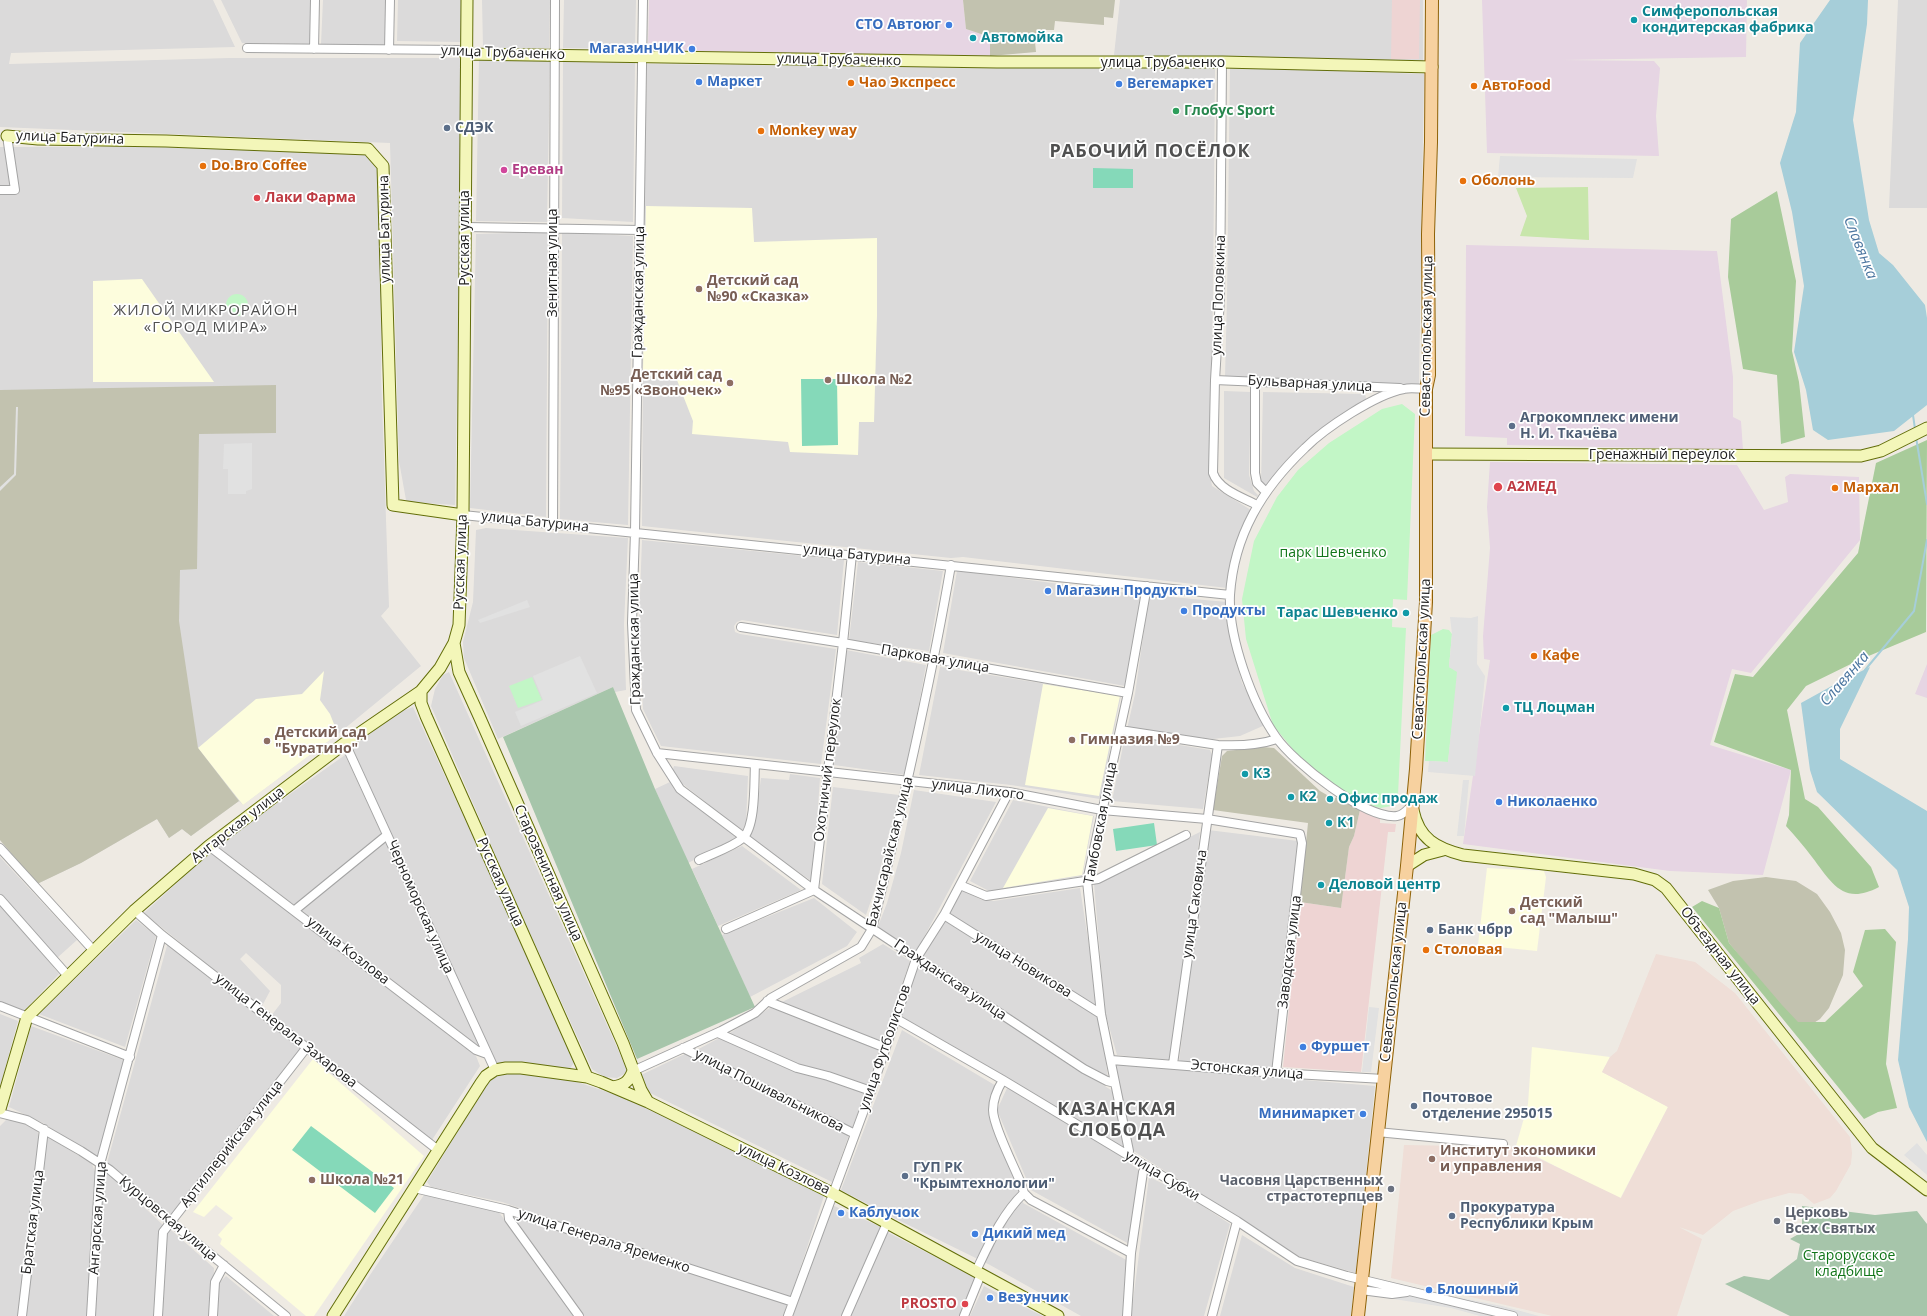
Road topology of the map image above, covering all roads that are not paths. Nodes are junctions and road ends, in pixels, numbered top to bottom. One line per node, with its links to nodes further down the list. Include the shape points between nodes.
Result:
1 (315, 0): 8 (street)
2 (390, 0): 9 (street)
3 (467, 0): 10 (main road, Русская улица)
4 (555, 0): 11 (street, Зенитная улица)
5 (643, 0): 12 (street, Гражданская улица)
6 (1432, 0): 14 (main road, Севастопольская улица)
7 (247, 48): 8 (street, улица Трубаченко)
8 (314, 49): 9 (street, улица Трубаченко)
9 (389, 50): 10 (street, улица Трубаченко, via 458,50)
10 (465, 54): 11 (main road, улица Трубаченко); 17 (main road, Русская улица)
11 (554, 55): 12 (main road, улица Трубаченко); 18 (street, Зенитная улица)
12 (642, 58): 13 (main road, улица Трубаченко, via 1028,63); 19 (street, Гражданская улица)
13 (1222, 62): 14 (main road, улица Трубаченко); 20 (street, улица Поповкина, via 1220,299)
14 (1432, 68): 23 (main road, Севастопольская улица, via 1428,234 1429,375)
15 (7, 136): 16 (street, via 15,190); 28 (main road, улица Батурина, via 368,149 383,166 393,505)
16 (0, 190)
17 (466, 227): 18 (street); 28 (main road, Русская улица)
18 (553, 227): 19 (street); 29 (street, Зенитная улица)
19 (640, 230): 30 (street, Гражданская улица)
20 (1215, 380): 21 (street, Бульварная улица); 27 (street, улица Поповкина, via 1215,479)
21 (1255, 381): 22 (street, Бульварная улица); 26 (street, via 1255,473 1257,483)
22 (1405, 388): 23 (street, Бульварная улица); 26 (street, via 1380,398 1319,435 1288,463)
23 (1426, 389): 25 (main road, Севастопольская улица)
24 (1927, 428): 25 (main road, Гренажный переулок, via 1882,451 1862,456)
25 (1426, 454): 54 (main road, Севастопольская улица, via 1425,623)
26 (1266, 492): 27 (street)
27 (1257, 505): 34 (street, via 1237,554)
28 (463, 514): 29 (street, улица Батурина); 36 (main road, Русская улица, via 459,625)
29 (553, 525): 30 (street, улица Батурина)
30 (635, 532): 31 (street, улица Батурина); 49 (street, Гражданская улица, via 632,623 636,710)
31 (852, 554): 32 (street, улица Батурина); 37 (street, Охотничий переулок)
32 (951, 565): 33 (street, улица Батурина); 38 (street, Бахчисарайская улица)
33 (1147, 586): 34 (street, улица Батурина); 42 (street, Тамбовская улица)
34 (1230, 595): 46 (street, via 1236,645 1256,701)
35 (741, 627): 37 (street, Парковая улица)
36 (454, 643): 39 (main road, Русская улица); 40 (main road, Старозенитная улица)
37 (843, 643): 38 (street, Парковая улица); 51 (street, Охотничий переулок)
38 (935, 659): 42 (street, Парковая улица); 52 (street, Бахчисарайская улица)
39 (440, 668): 40 (main road, via 453,666); 41 (main road, Русская улица)
40 (458, 672): 93 (main road, Старозенитная улица, via 480,716)
41 (421, 691): 43 (main road, Ангарская улица); 44 (main road, Русская улица)
42 (1128, 693): 45 (street, Тамбовская улица)
43 (407, 700): 44 (main road, via 415,699); 47 (main road, Ангарская улица)
44 (422, 703): 95 (main road, Русская улица)
45 (1120, 730): 48 (street); 55 (street, Тамбовская улица)
46 (1277, 739): 48 (street, via 1231,746); 54 (street, via 1292,756 1325,784 1364,807 1398,816)
47 (345, 743): 58 (street, Черноморская улица); 61 (main road, Ангарская улица)
48 (1218, 745): 56 (street, улица Саковича)
49 (657, 752): 50 (street, улица Лихого); 60 (street, Гражданская улица, via 680,789)
50 (755, 764): 51 (street, улица Лихого); 60 (street, via 751,823)
51 (828, 772): 52 (street, улица Лихого); 68 (street, Охотничий переулок)
52 (909, 781): 53 (street, улица Лихого); 74 (street, Бахчисарайская улица)
53 (1009, 792): 55 (street, улица Лихого); 67 (street, улица Футболистов)
54 (1412, 804): 63 (main road, Объездная улица, via 1415,822 1421,832); 65 (main road, Севастопольская улица)
55 (1102, 810): 56 (street, улица Лихого); 66 (street, Тамбовская улица)
56 (1207, 819): 57 (street, улица Лихого); 91 (street, улица Саковича)
57 (1297, 833): 94 (street, Заводская улица, via 1302,840)
58 (387, 835): 70 (street); 88 (street, Черноморская улица)
59 (1186, 835): 66 (street, via 1098,879)
60 (744, 837): 64 (street); 68 (street, Гражданская улица)
61 (209, 846): 70 (street, улица Козлова); 71 (main road, Ангарская улица)
62 (0, 848): 76 (street)
63 (1442, 850): 65 (main road, via 1424,855); 113 (main road, Объездная улица, via 1463,855 1634,874 1655,880 1666,888 1872,1148)
64 (699, 860)
65 (1407, 866): 96 (main road, Севастопольская улица)
66 (1087, 881): 67 (street, via 986,896); 81 (street, Тамбовская улица)
67 (960, 885): 72 (street, улица Футболистов)
68 (814, 890): 73 (street); 74 (street, Гражданская улица)
69 (0, 899): 78 (street)
70 (296, 910): 88 (street, улица Козлова, via 476,1050)
71 (136, 911): 75 (street, улица Генерала Захарова); 76 (main road, Ангарская улица)
72 (944, 915): 77 (street, улица Футболистов); 81 (street, улица Новикова)
73 (726, 929)
74 (872, 929): 77 (street, Гражданская улица); 79 (street, Бахчисарайская улица, via 862,947)
75 (162, 935): 85 (street, улица Генерала Захарова); 89 (street, Ангарская улица)
76 (94, 951): 78 (main road, Ангарская улица)
77 (916, 959): 83 (street, улица Футболистов); 98 (street, Гражданская улица, via 1084,1069)
78 (68, 976): 82 (main road, Ангарская улица)
79 (767, 1002): 84 (street, Бахчисарайская улица, via 755,1013); 87 (street)
80 (0, 1006): 82 (street)
81 (1101, 1014): 90 (street, Тамбовская улица)
82 (27, 1017): 89 (street); 102 (main road)
83 (895, 1018): 87 (street, улица Футболистов); 97 (street, улица Субхи)
84 (718, 1033): 86 (street, Бахчисарайская улица); 100 (street, via 797,1068)
85 (307, 1047): 108 (street, улица Генерала Захарова); 118 (street, Артиллерийская улица)
86 (683, 1048): 93 (street, Бахчисарайская улица); 106 (street, улица Пошивальникова)
87 (886, 1048): 100 (street, улица Футболистов)
88 (487, 1054): 92 (street, Черноморская улица)
89 (130, 1056): 110 (street, Ангарская улица)
90 (1111, 1060): 91 (street, Эстонская улица); 98 (street, Тамбовская улица)
91 (1174, 1064): 94 (street, Эстонская улица)
92 (495, 1070): 95 (main road, улица Козлова, via 521,1068); 108 (main road, via 486,1076)
93 (633, 1071): 99 (main road, Бахчисарайская улица, via 626,1083); 101 (main road, Старозенитная улица)
94 (1276, 1073): 96 (street, Эстонская улица)
95 (587, 1077): 99 (main road, улица Козлова)
96 (1384, 1079): 105 (main road, Севастопольская улица)
97 (1003, 1080): 109 (street, улица Субхи); 115 (street, via 993,1112)
98 (1115, 1083): 109 (street, Тамбовская улица)
99 (613, 1087): 101 (main road, улица Козлова)
100 (871, 1091): 106 (street, улица Футболистов)
101 (648, 1102): 114 (main road, улица Козлова)
102 (0, 1109)
103 (0, 1113): 104 (street, Курцовская улица, via 27,1120)
104 (44, 1129): 110 (street, Курцовская улица); 126 (street, Братская улица)
105 (1378, 1132): 107 (street); 123 (main road, Севастопольская улица)
106 (855, 1134): 114 (street, улица Футболистов)
107 (1503, 1144)
108 (438, 1150): 112 (main road)
109 (1128, 1155): 111 (street, улица Субхи)
110 (100, 1164): 118 (street, Курцовская улица); 127 (street, Ангарская улица)
111 (1146, 1166): 117 (street, улица Субхи); 120 (street)
112 (414, 1188): 116 (street, улица Генерала Яременко); 131 (main road)
113 (1927, 1190)
114 (832, 1193): 119 (main road, улица Козлова); 125 (street, улица Футболистов)
115 (1024, 1193): 120 (street, via 1031,1200); 122 (street, via 1014,1202 1006,1216)
116 (508, 1210): 125 (street, улица Генерала Яременко); 132 (street, via 508,1219)
117 (1237, 1221): 123 (street, улица Субхи, via 1297,1261); 138 (street)
118 (171, 1222): 121 (street, Курцовская улица); 128 (street, Артиллерийская улица, via 163,1232)
119 (887, 1223): 122 (main road, улица Козлова); 134 (street)
120 (1131, 1253): 137 (street)
121 (224, 1265): 129 (street, via 215,1282); 130 (street, Курцовская улица)
122 (979, 1272): 135 (street); 136 (main road, улица Козлова)
123 (1366, 1284): 124 (street, via 1394,1291); 124 (street, via 1392,1294); 139 (main road, Севастопольская улица)
124 (1408, 1290): 140 (street)
125 (793, 1302): 133 (street, улица Футболистов)
126 (22, 1316)
127 (91, 1316)
128 (158, 1316)
129 (213, 1316)
130 (286, 1316)
131 (333, 1316)
132 (579, 1316)
133 (788, 1316)
134 (846, 1316)
135 (964, 1316)
136 (1058, 1316)
137 (1127, 1316)
138 (1212, 1316)
139 (1358, 1316)
140 (1513, 1316)

